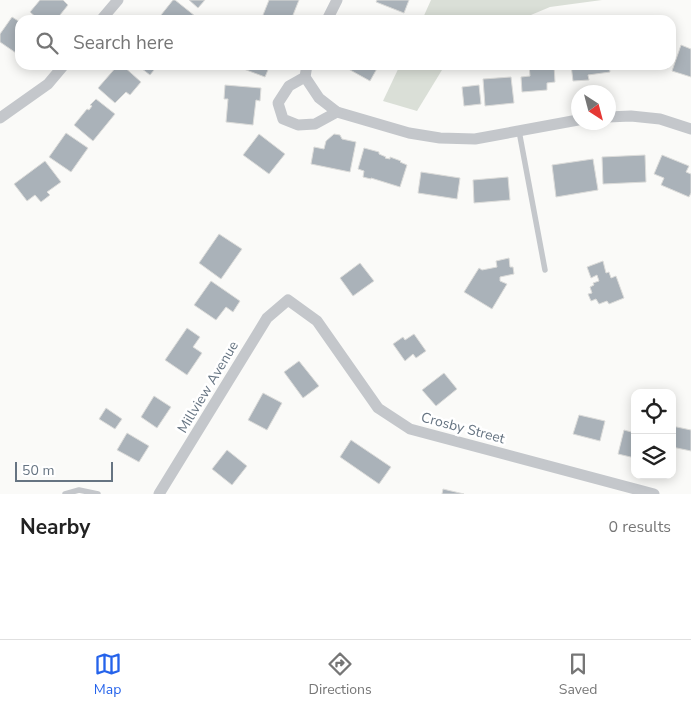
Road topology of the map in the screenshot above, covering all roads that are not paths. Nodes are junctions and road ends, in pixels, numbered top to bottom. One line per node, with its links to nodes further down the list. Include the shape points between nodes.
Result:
1 (118, 0): 3 (street)
2 (337, 0): 4 (street)
3 (105, 15)
4 (330, 15)
5 (60, 70): 10 (street, via 48,84)
6 (306, 70): 7 (street)
7 (305, 77): 8 (street, via 319,98); 8 (street, via 289,86 278,103 284,119 298,125 315,124)
8 (337, 112): 13 (street, via 440,138 475,139)
9 (616, 117): 12 (street, via 660,119)
10 (0, 118)
11 (571, 121): 13 (street)
12 (691, 129)
13 (519, 131): 14 (lane)
14 (545, 270)
15 (288, 300): 18 (street, Millview Avenue, via 267,318); 19 (street, Crosby Street, via 317,321 378,408 410,430)
16 (65, 494): 17 (lane, via 79,490)
17 (98, 494)
18 (160, 494)
19 (654, 494)

